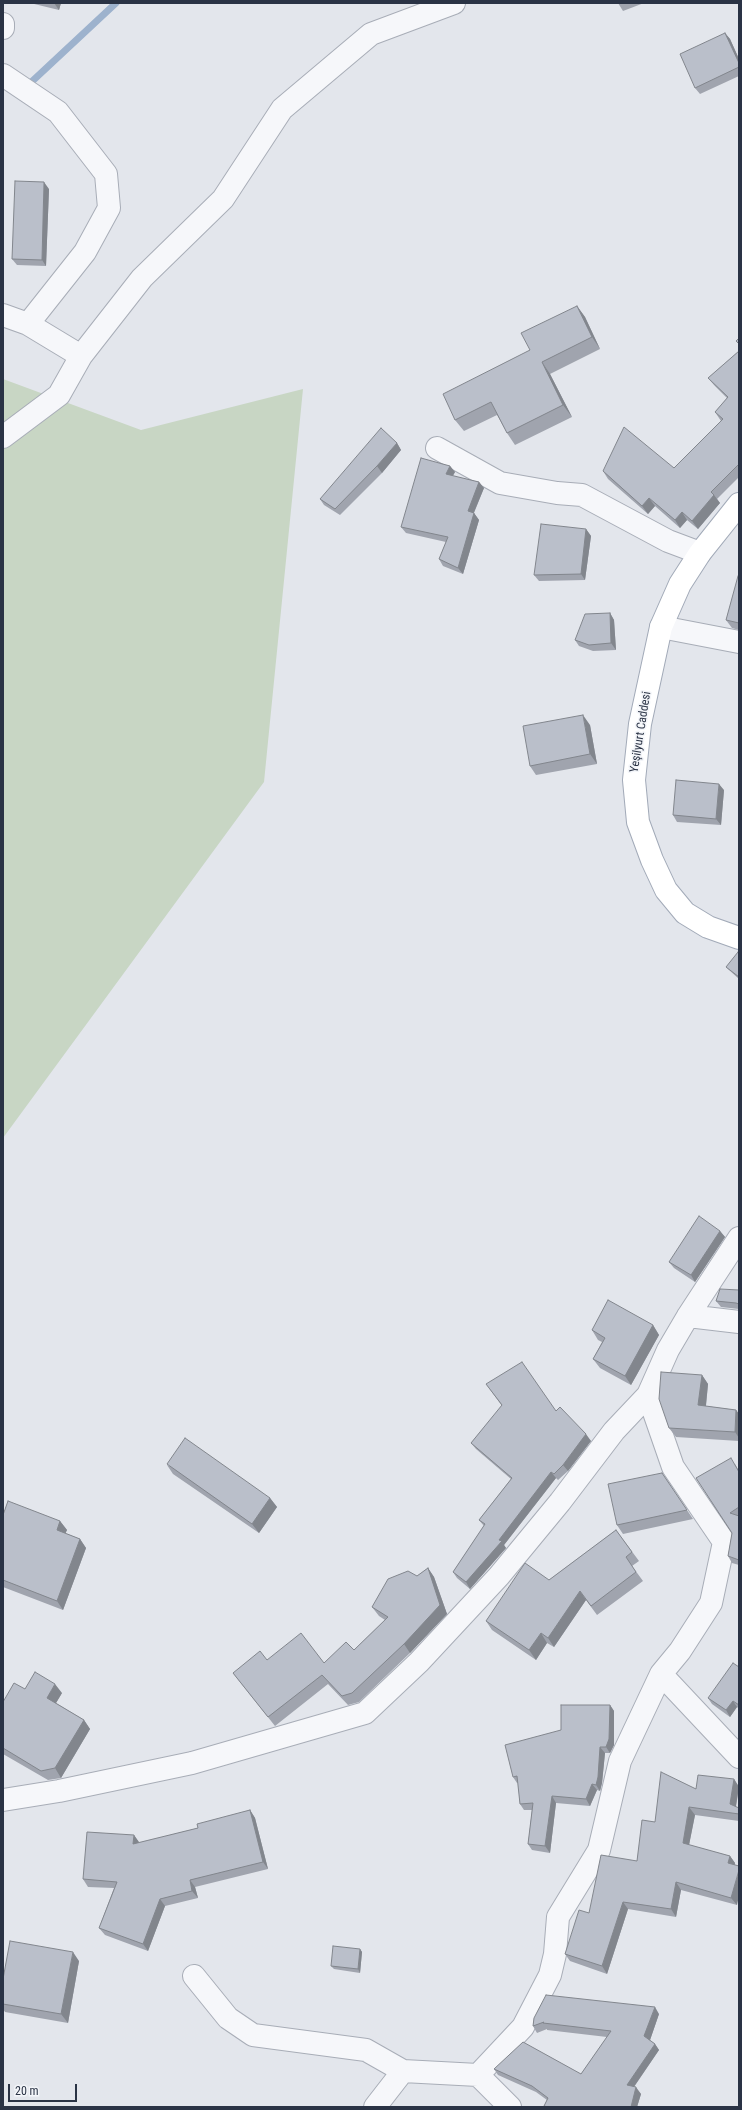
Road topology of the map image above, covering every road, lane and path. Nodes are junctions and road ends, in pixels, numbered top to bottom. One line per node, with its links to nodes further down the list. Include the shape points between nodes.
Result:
1 (454, 3): 7 (street, via 371,34 282,109 223,198 142,278)
2 (3, 24): 3 (street)
3 (3, 28)
4 (3, 75): 6 (street, via 58,112 106,174 109,208 85,252)
5 (3, 315): 6 (street)
6 (28, 324): 7 (street)
7 (81, 356): 8 (street, via 59,395)
8 (3, 437)
9 (437, 448): 11 (street, via 500,483 582,495 668,540)
10 (739, 504): 11 (main road, Yeşilyurt Caddesi)
11 (700, 553): 12 (main road, Yeşilyurt Caddesi, via 680,584)
12 (661, 627): 13 (street); 14 (main road, Yeşilyurt Caddesi, via 640,724 634,780 638,822 666,890 685,913 708,927)
13 (739, 642)
14 (739, 938)
15 (739, 1238): 16 (street)
16 (688, 1316): 17 (street); 18 (street, via 668,1350)
17 (739, 1322)
18 (648, 1395): 19 (street, via 673,1467 724,1542 711,1603 680,1651); 21 (street, via 614,1431 499,1576 419,1662 365,1713 192,1763)
19 (661, 1674): 20 (street); 24 (street, via 620,1761 599,1850 558,1917 550,1976 523,2027)
20 (739, 1757)
21 (3, 1800)
22 (194, 1976): 23 (street, via 228,2018 253,2035 366,2050)
23 (403, 2071): 24 (street); 25 (street)
24 (478, 2075): 26 (street)
25 (375, 2107)
26 (510, 2107)

